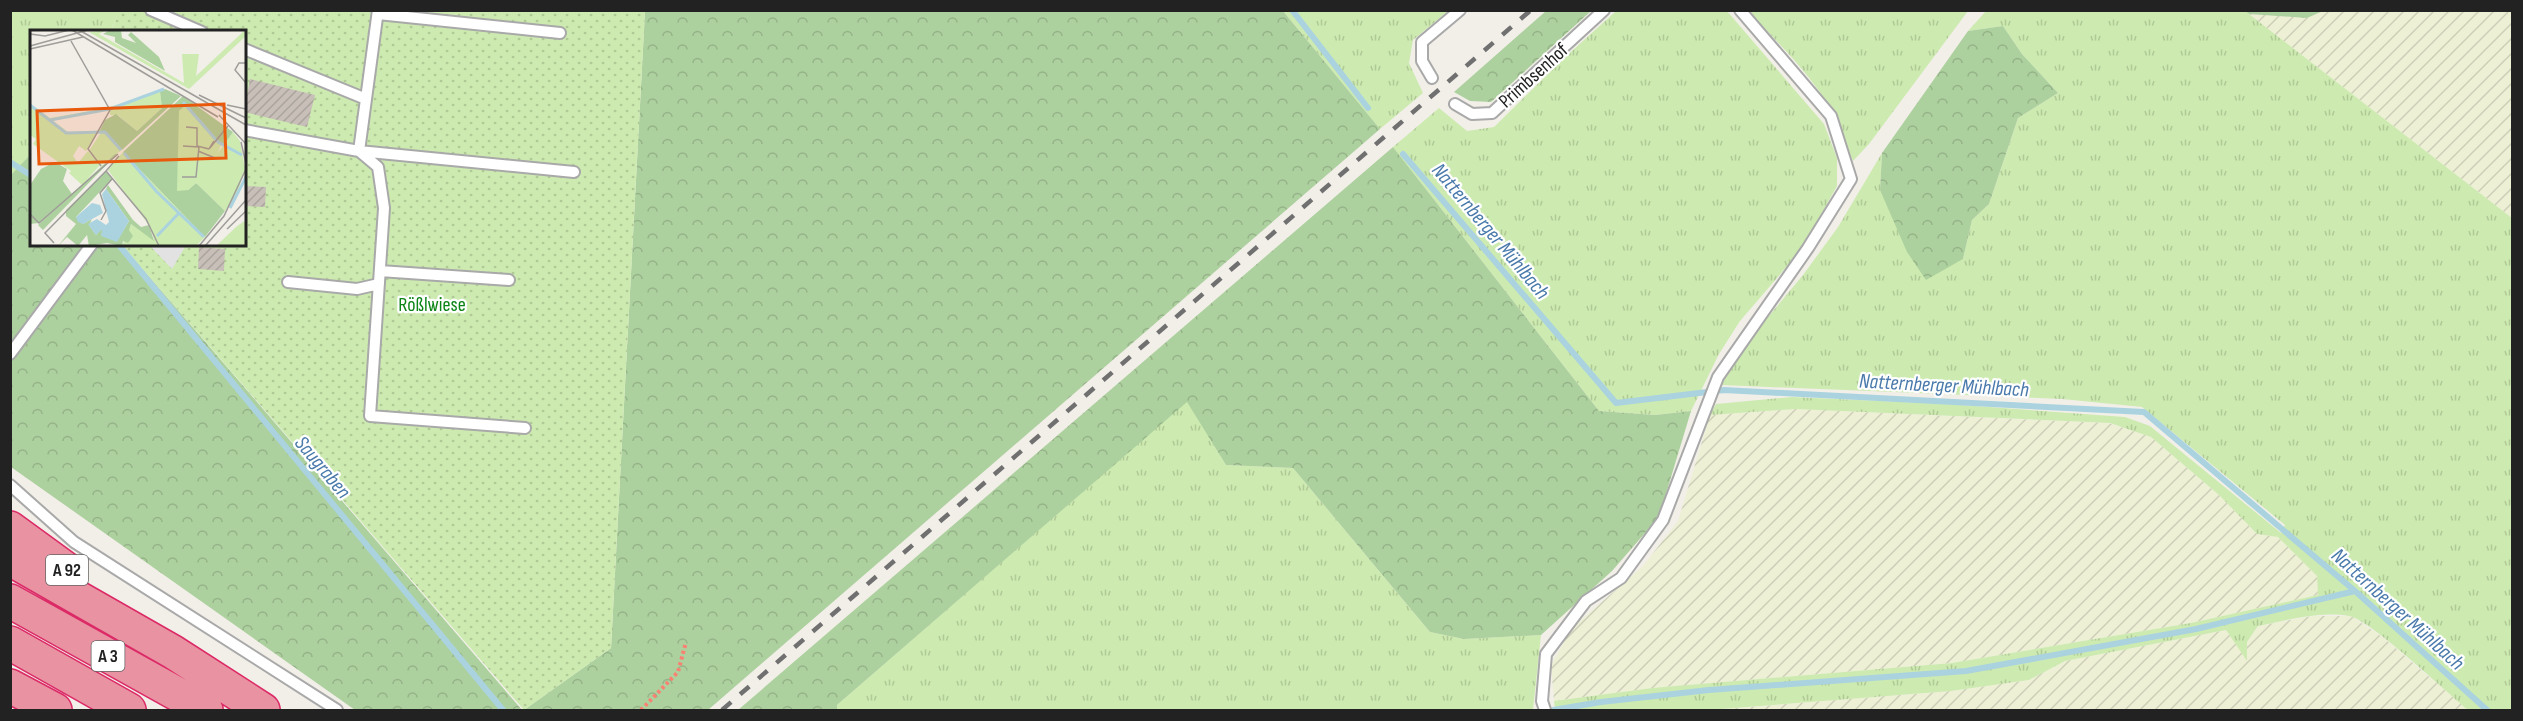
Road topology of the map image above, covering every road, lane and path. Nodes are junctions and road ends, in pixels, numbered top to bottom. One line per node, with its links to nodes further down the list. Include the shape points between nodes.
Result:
1 (151, 10): 6 (lane)
2 (1460, 10): 9 (lane, via 1422,42 1422,61)
3 (1604, 10): 11 (lane, Primbsenhof, via 1492,113 1472,114)
4 (1740, 10): 30 (lane, via 1831,116 1851,179 1718,377 1664,520 1621,578 1586,601 1546,654)
5 (378, 12): 7 (lane); 10 (lane)
6 (188, 29)
7 (560, 33)
8 (246, 50): 10 (lane)
9 (1432, 78)
10 (366, 99): 13 (lane)
11 (1455, 104)
12 (246, 130): 13 (lane)
13 (359, 151): 14 (lane); 16 (lane, via 378,166 384,208)
14 (574, 172)
15 (91, 246): 20 (lane)
16 (380, 271): 17 (lane); 19 (lane)
17 (509, 280)
18 (288, 282): 19 (lane, via 357,289)
19 (379, 284): 21 (lane, via 370,416)
20 (10, 354)
21 (525, 428)
22 (10, 485): 35 (lane, via 74,542)
23 (10, 528): 26 (highway, A 92, via 104,598)
24 (10, 559): 26 (highway, A 3)
25 (10, 601): 33 (highway, A 3)
26 (116, 618): 34 (highway, A 3)
27 (686, 642): 36 (path, via 678,672)
28 (10, 643): 32 (highway, A 3)
29 (10, 686): 31 (highway)
30 (1543, 706)
31 (56, 711)
32 (129, 711)
33 (206, 711)
34 (262, 711)
35 (337, 711)
36 (641, 711)

